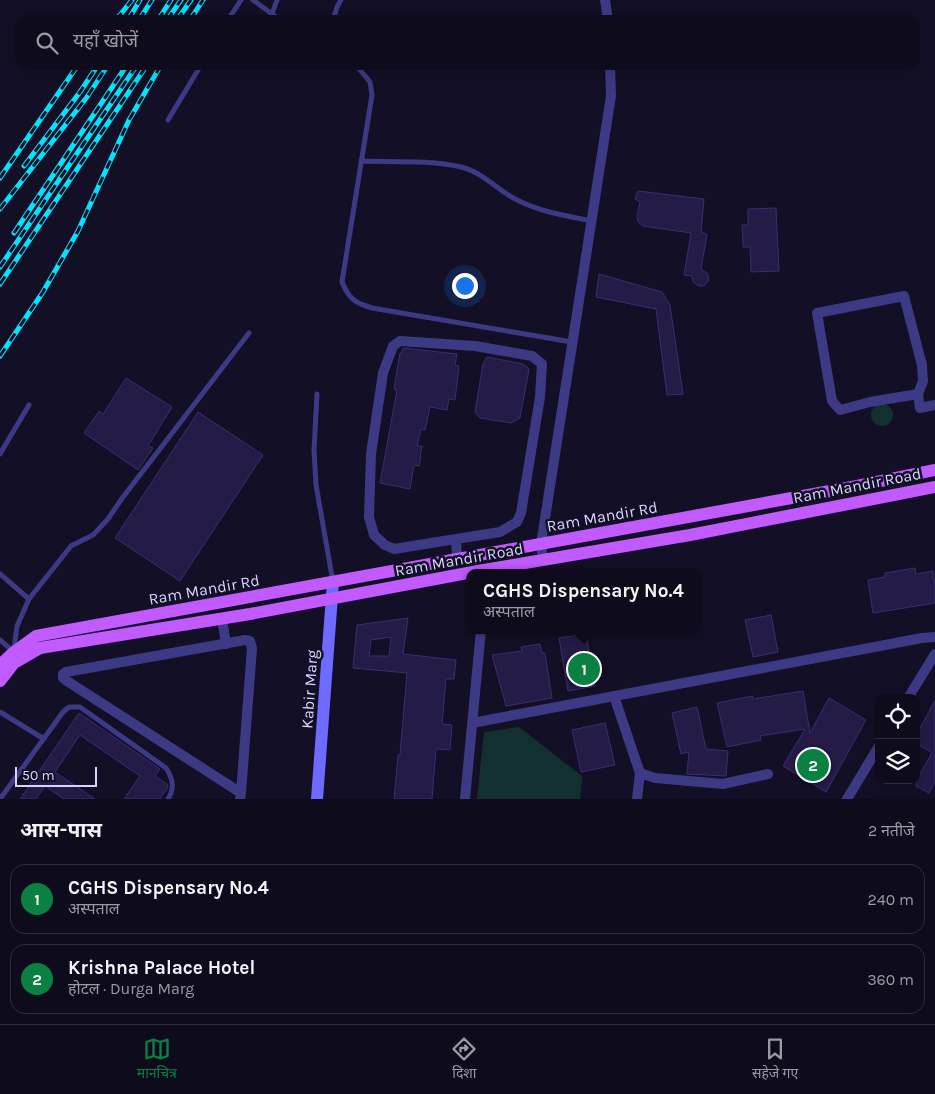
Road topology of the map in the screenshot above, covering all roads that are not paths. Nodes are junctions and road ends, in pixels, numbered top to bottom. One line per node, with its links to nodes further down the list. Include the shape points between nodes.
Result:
1 (241, 0): 7 (lane)
2 (254, 0): 6 (lane)
3 (277, 0): 6 (lane)
4 (341, 0): 8 (lane)
5 (606, 0): 9 (street)
6 (272, 14)
7 (231, 15)
8 (335, 15)
9 (608, 15)
10 (197, 70): 13 (lane)
11 (360, 70): 14 (lane, via 372,88)
12 (610, 70): 15 (street, via 611,96)
13 (168, 120)
14 (361, 161): 15 (lane, via 462,167 481,175 516,200 542,210); 17 (lane, via 342,282 348,296 372,308)
15 (592, 221): 17 (street)
16 (249, 333): 33 (lane, via 108,519 93,534 72,546)
17 (572, 342): 26 (street)
18 (316, 394): 32 (lane, via 316,485)
19 (918, 394): 19 (street, via 923,382 922,365 904,296 817,313 832,401 840,410); 21 (street, via 920,408)
20 (29, 405): 22 (lane)
21 (935, 405)
22 (0, 454)
23 (935, 470): 26 (main road, Ram Mandir Rd)
24 (935, 487): 28 (main road, Ram Mandir Road)
25 (456, 539): 25 (street, via 500,532 517,522 540,397 542,364 532,356 475,346 400,341 393,346 383,373 371,454 369,517 374,535 394,549); 27 (street)
26 (541, 544): 27 (main road, Ram Mandir Rd); 28 (street)
27 (457, 559): 32 (main road, Ram Mandir Rd)
28 (543, 561): 29 (main road, Ram Mandir Road)
29 (496, 569)
30 (0, 574): 33 (lane)
31 (466, 574): 34 (main road, Ram Mandir Road)
32 (333, 582): 34 (street, Kabir Marg); 35 (main road, Ram Mandir Rd)
33 (29, 599): 41 (lane, via 17,626)
34 (332, 599): 36 (main road, Ram Mandir Road); 56 (street, Kabir Marg)
35 (220, 603): 36 (main road); 41 (main road, Ram Mandir Rd, via 36,636)
36 (222, 618): 40 (street); 44 (main road, Ram Mandir Road, via 40,648 14,663)
37 (481, 634): 48 (street)
38 (935, 638): 46 (street)
39 (0, 640): 41 (lane)
40 (226, 644): 53 (street, via 248,640 252,644); 53 (street, via 66,672 63,676)
41 (14, 652): 43 (main road, Ram Mandir Rd)
42 (935, 654): 45 (street)
43 (0, 665)
44 (0, 680)
45 (910, 694)
46 (614, 696): 48 (street); 51 (street)
47 (0, 712): 49 (lane)
48 (472, 723): 57 (street)
49 (44, 738): 54 (lane); 55 (lane, via 63,712 69,708 80,708 166,768 173,783)
50 (875, 753): 59 (street)
51 (640, 773): 52 (street, via 655,778 722,784); 58 (street)
52 (768, 774)
53 (241, 796)
54 (0, 799)
55 (168, 799)
56 (317, 799)
57 (465, 799)
58 (637, 799)
59 (847, 799)

